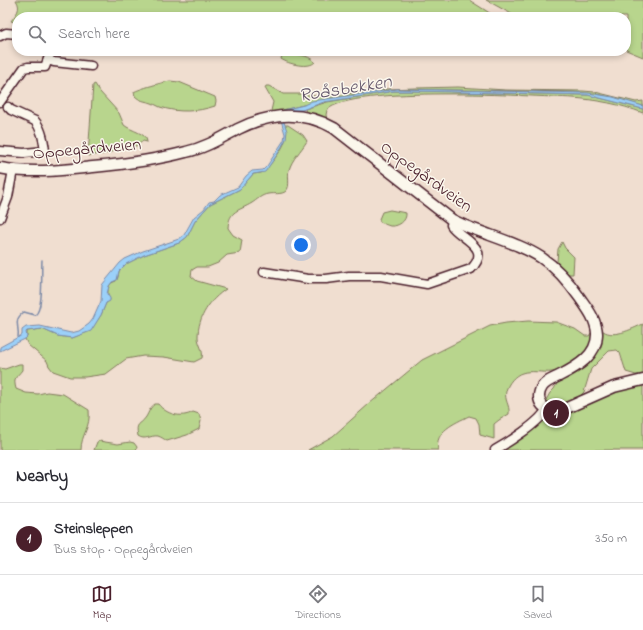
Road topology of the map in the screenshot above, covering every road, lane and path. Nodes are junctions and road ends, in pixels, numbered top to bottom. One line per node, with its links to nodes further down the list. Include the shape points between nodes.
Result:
1 (12, 34): 2 (street)
2 (0, 36)
3 (49, 56): 4 (street)
4 (48, 60): 5 (street); 6 (street, via 45,67 24,68)
5 (91, 66)
6 (0, 102)
7 (8, 107): 8 (street, via 38,124 45,152)
8 (0, 151)
9 (0, 168): 10 (main road, Oppegårdveien)
10 (13, 170): 11 (street, via 8,197); 12 (main road, Oppegårdveien, via 83,168 163,158 208,145 250,124 275,116 298,116 317,120 334,128)
11 (0, 218)
12 (453, 220): 13 (street, via 451,225 454,229 474,245 478,260 471,269 427,284 381,276 308,279); 15 (main road, Oppegårdveien, via 527,249 546,260 570,284 592,317 597,332 592,350 583,362 543,386 539,400)
13 (264, 272)
14 (643, 380): 15 (main road, via 607,390 560,411)
15 (546, 410): 16 (street, via 538,419)
16 (495, 450)

